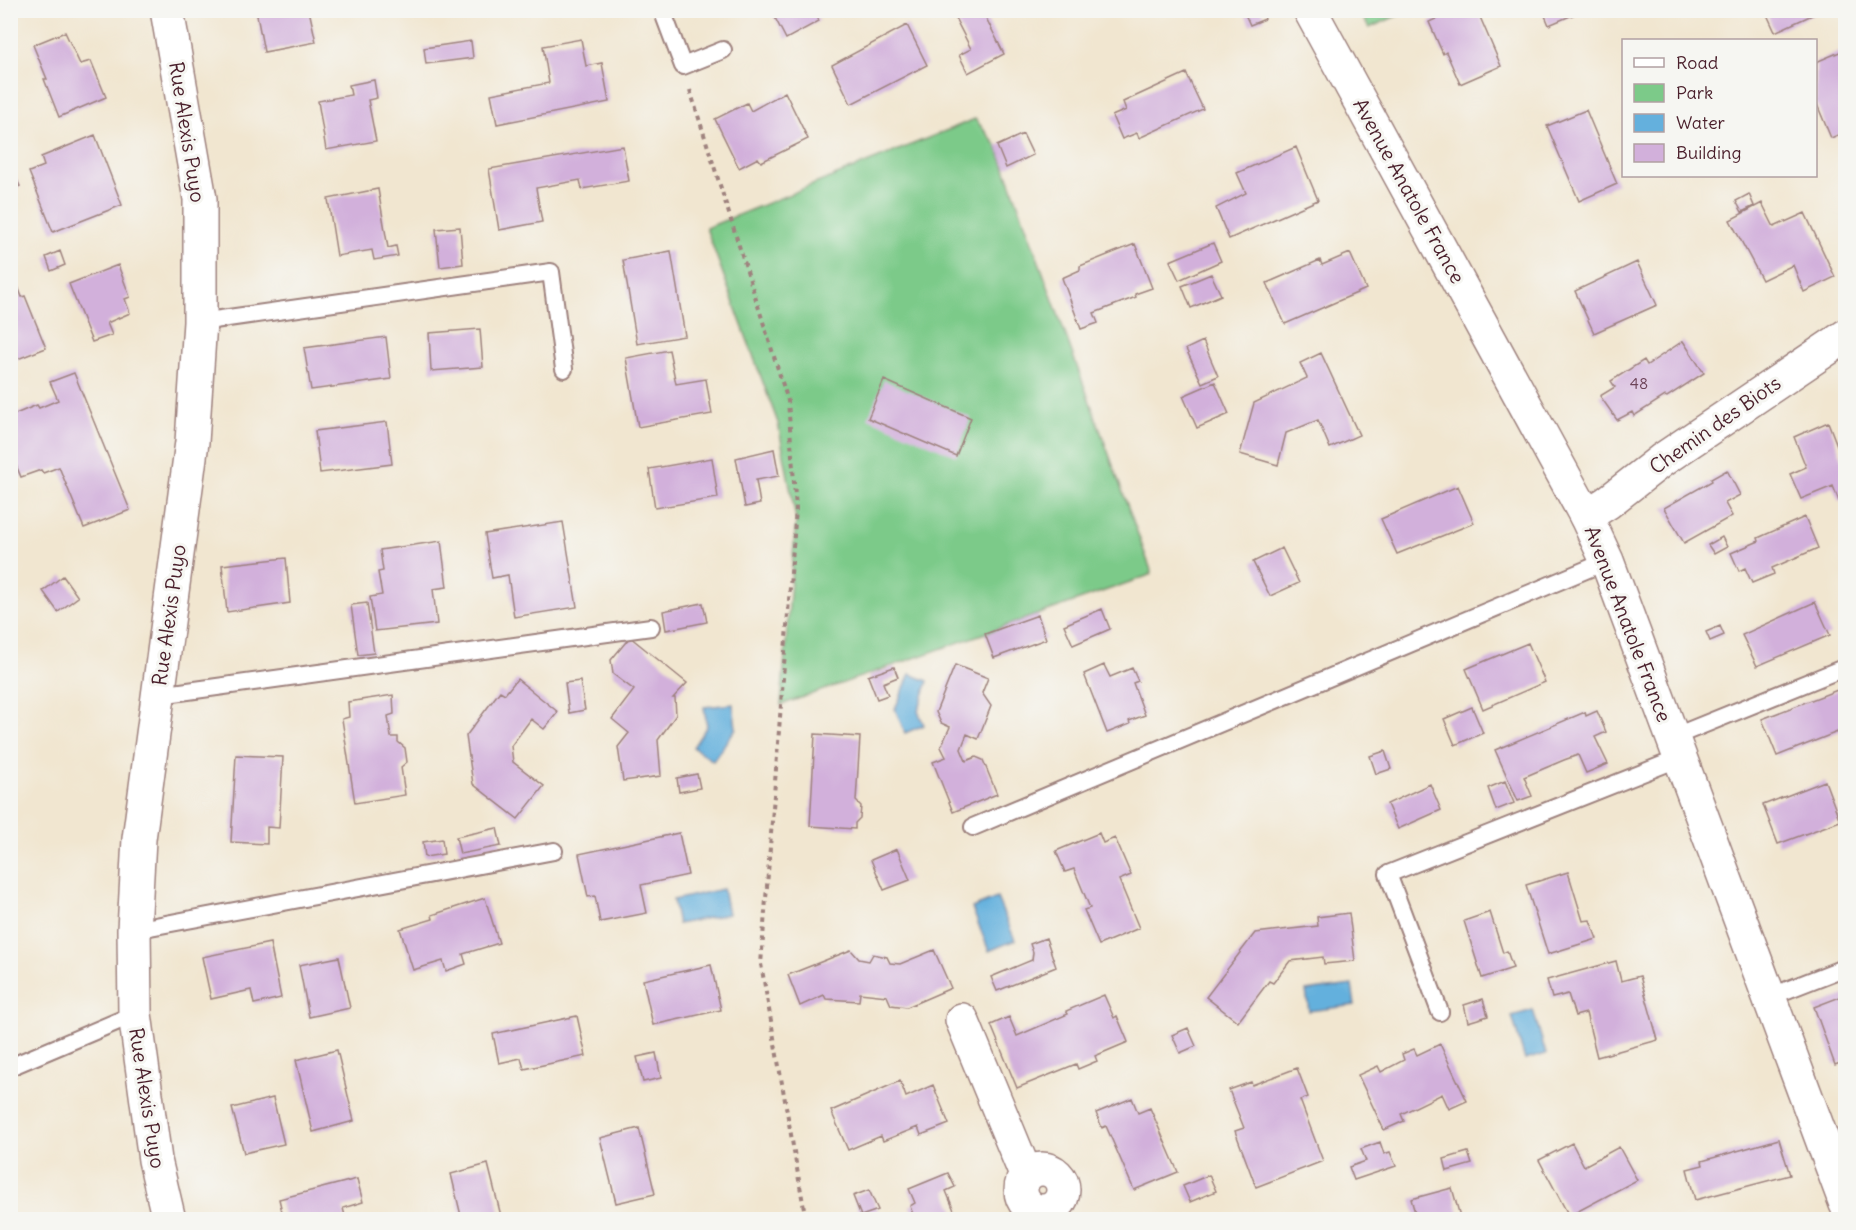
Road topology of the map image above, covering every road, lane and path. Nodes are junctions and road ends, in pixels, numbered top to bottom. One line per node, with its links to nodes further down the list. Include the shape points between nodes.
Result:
1 (167, 10): 6 (street, Rue Alexis Puyo, via 200,199)
2 (663, 10): 5 (lane)
3 (1310, 10): 9 (street, Avenue Anatole France)
4 (723, 50): 5 (lane)
5 (683, 66): 27 (path, via 788,401 796,509 761,964)
6 (200, 322): 8 (lane, via 551,272); 13 (street, Rue Alexis Puyo, via 192,442)
7 (1845, 336): 9 (street, Chemin des Biots)
8 (564, 369)
9 (1586, 516): 10 (street, Avenue Anatole France)
10 (1607, 561): 14 (street, Avenue Anatole France); 15 (lane)
11 (651, 627): 13 (lane)
12 (1845, 667): 14 (lane)
13 (159, 695): 17 (street, Rue Alexis Puyo, via 139,839)
14 (1677, 748): 19 (street, Avenue Anatole France); 20 (lane, via 1388,874)
15 (974, 827)
16 (554, 851): 17 (lane)
17 (134, 930): 21 (street, Rue Alexis Puyo)
18 (1845, 968): 19 (lane)
19 (1769, 997): 24 (street, Avenue Anatole France)
20 (1440, 1012)
21 (135, 1014): 23 (lane); 26 (street, Rue Alexis Puyo, via 155,1161)
22 (962, 1020): 25 (street, via 1026,1176 1020,1193)
23 (10, 1067)
24 (1845, 1204)
25 (1032, 1214)
26 (169, 1220)
27 (806, 1220)

